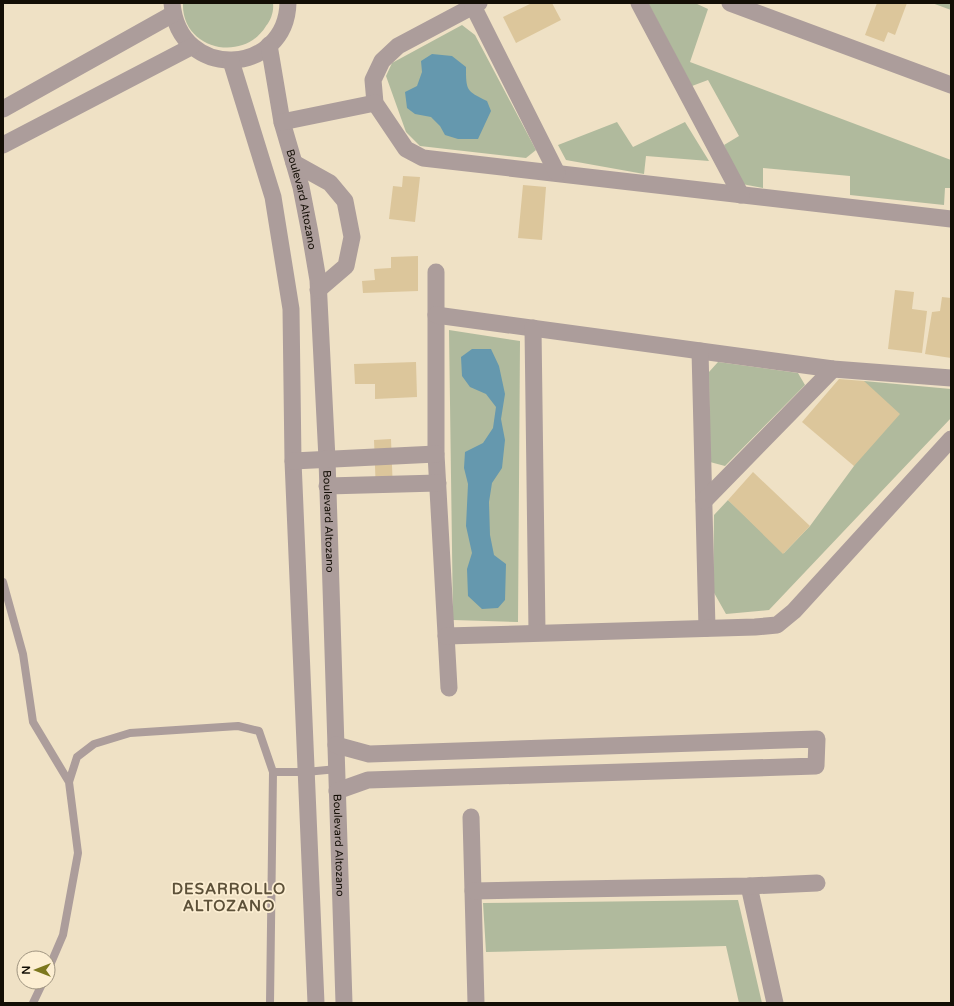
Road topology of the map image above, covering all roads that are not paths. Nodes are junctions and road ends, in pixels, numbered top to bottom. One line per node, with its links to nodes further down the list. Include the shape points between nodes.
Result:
1 (288, 3): 6 (street, via 284,23)
2 (639, 3): 16 (street)
3 (730, 3): 9 (street)
4 (476, 5): 10 (street, via 398,46 382,61 373,80); 15 (street)
5 (172, 9): 7 (street, via 176,26); 11 (street)
6 (269, 45): 8 (street, via 258,54); 12 (street, Boulevard Altozano)
7 (191, 47): 8 (street, via 203,55); 13 (street)
8 (231, 61): 28 (street, via 273,196 282,249 291,309)
9 (951, 85)
10 (375, 104): 12 (street); 15 (street, via 406,149 423,158)
11 (3, 109)
12 (282, 122): 14 (street, Boulevard Altozano)
13 (3, 145)
14 (294, 163): 19 (street, Boulevard Altozano, via 310,233); 19 (street, via 330,183 345,201 352,237 346,266)
15 (557, 172): 16 (street)
16 (741, 195): 17 (street)
17 (951, 219)
18 (436, 272): 20 (street)
19 (318, 290): 27 (street, Boulevard Altozano)
20 (436, 315): 21 (street); 26 (street)
21 (533, 328): 22 (street); 34 (street)
22 (700, 351): 23 (street); 31 (street)
23 (833, 369): 24 (street); 31 (street)
24 (951, 378)
25 (951, 439): 33 (street, via 794,611 777,625)
26 (436, 454): 27 (street); 29 (street)
27 (327, 460): 28 (street); 30 (street, Boulevard Altozano)
28 (293, 461): 40 (street)
29 (438, 483): 30 (street); 35 (street)
30 (327, 486): 37 (street, Boulevard Altozano)
31 (704, 501): 33 (street)
32 (3, 582): 41 (lane, via 23,654 32,722)
33 (707, 628): 34 (street)
34 (537, 632): 35 (street)
35 (446, 636): 36 (street)
36 (449, 688)
37 (336, 745): 38 (street, Boulevard Altozano); 42 (street, via 369,754 817,739 816,766 368,780)
38 (337, 769): 40 (lane); 42 (street, Boulevard Altozano)
39 (274, 772): 40 (lane); 41 (lane, via 259,731 238,726 130,733 94,744 76,757); 50 (lane)
40 (306, 772): 51 (street)
41 (69, 782): 47 (lane, via 78,853 63,935)
42 (337, 791): 52 (street, Boulevard Altozano)
43 (471, 817): 46 (street)
44 (817, 883): 45 (street)
45 (749, 886): 46 (street); 54 (street)
46 (473, 890): 53 (street)
47 (56, 951)
48 (40, 990): 49 (lane)
49 (34, 1003)
50 (270, 1003)
51 (316, 1003)
52 (344, 1003)
53 (476, 1003)
54 (775, 1003)

